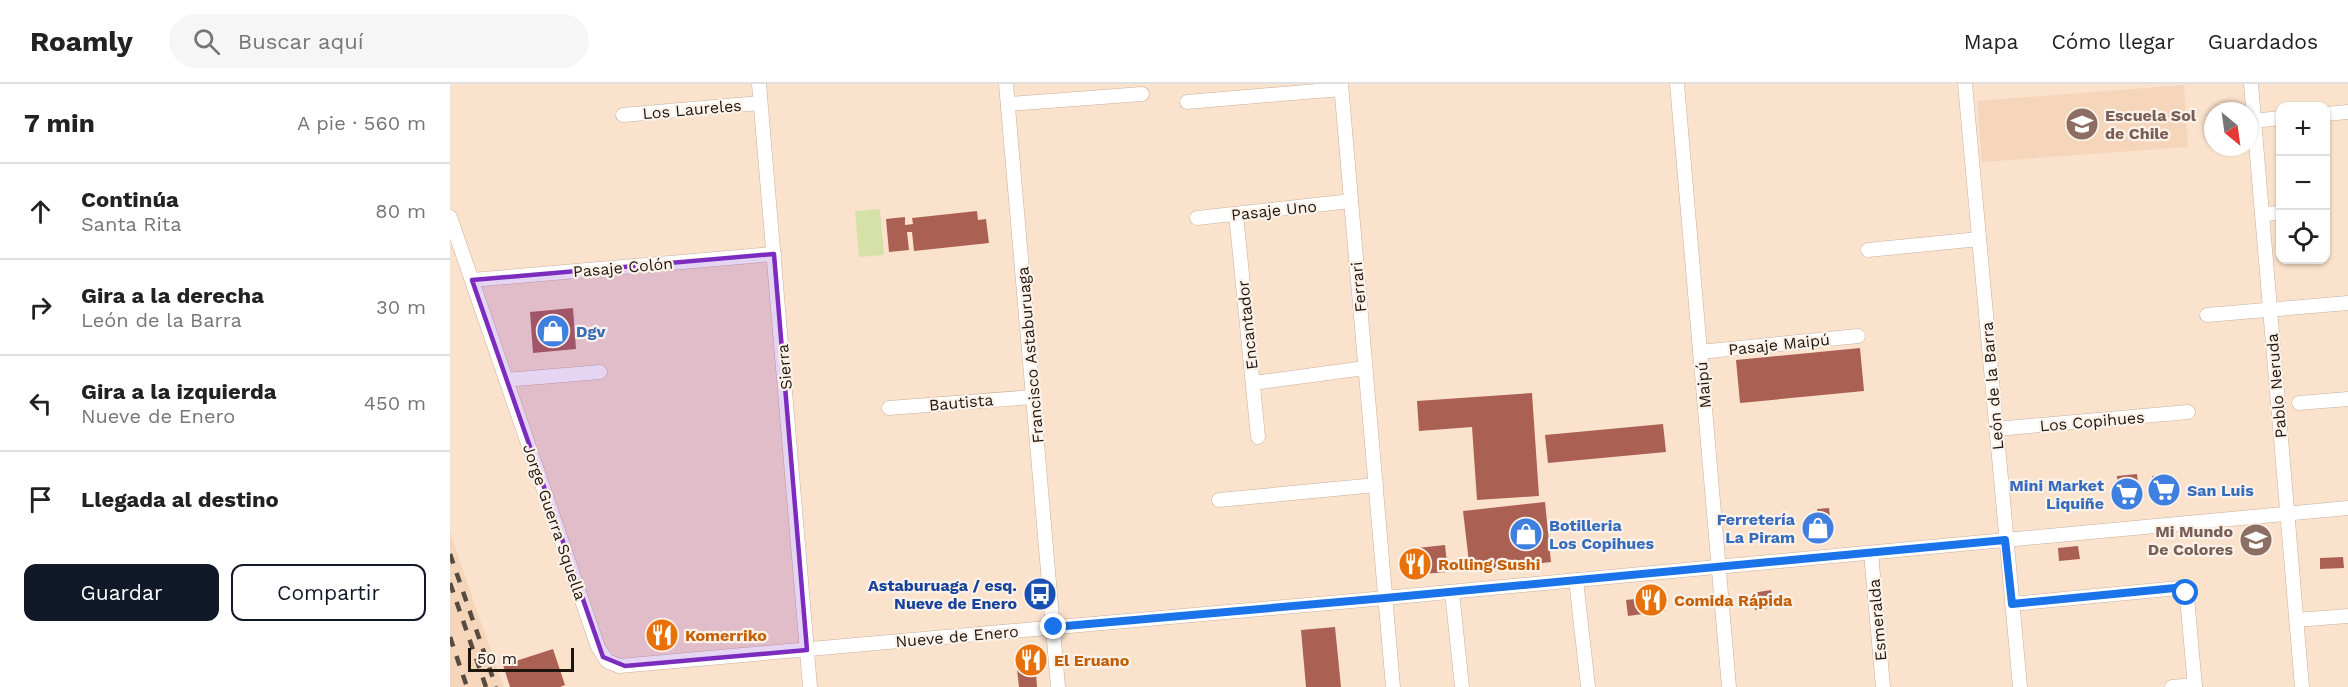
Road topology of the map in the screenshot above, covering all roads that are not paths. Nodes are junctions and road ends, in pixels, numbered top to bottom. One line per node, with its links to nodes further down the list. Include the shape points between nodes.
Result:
1 (759, 84): 10 (street, Sierra)
2 (1006, 84): 11 (street, Francisco Astaburuaga)
3 (1677, 84): 32 (street, Maipú)
4 (1965, 84): 24 (street, León de la Barra)
5 (2252, 84): 9 (street, Pablo Neruda)
6 (1341, 86): 8 (street, Ferrari); 18 (street, Ferrari)
7 (1143, 94): 11 (street)
8 (1187, 102)
9 (2253, 102)
10 (760, 103): 14 (street, Los Laureles); 26 (street, Sierra)
11 (1008, 104): 37 (street, Francisco Astaburuaga)
12 (2348, 112): 13 (street)
13 (2330, 114)
14 (623, 115)
15 (2276, 118): 16 (street)
16 (2258, 121)
17 (2257, 156): 21 (street, Pablo Neruda)
18 (1351, 201): 20 (street, Pasaje Uno); 33 (street, Ferrari)
19 (2276, 213): 21 (street)
20 (1236, 214): 23 (street, Pasaje Uno); 36 (street, Encantador)
21 (2262, 214): 29 (street, Pablo Neruda)
22 (450, 217): 27 (street, Jorge Guerra Squella)
23 (1197, 218)
24 (1979, 239): 25 (street); 42 (street, León de la Barra)
25 (1868, 250)
26 (774, 254): 27 (street, Pasaje Colón); 58 (street, Sierra)
27 (472, 280): 35 (street, Jorge Guerra Squella)
28 (2348, 303): 29 (street)
29 (2270, 309): 30 (street); 47 (street, Pablo Neruda)
30 (2207, 315)
31 (1857, 336): 32 (street, Pasaje Maipú)
32 (1700, 352): 50 (street, Maipú)
33 (1365, 368): 36 (street); 44 (street, Ferrari)
34 (600, 372): 35 (street)
35 (506, 380): 59 (street, Jorge Guerra Squella, via 598,647)
36 (1253, 383): 43 (street, Encantador)
37 (1034, 397): 40 (street, Bautista); 57 (street, Francisco Astaburuaga)
38 (2348, 399): 39 (street)
39 (2299, 403)
40 (889, 408)
41 (2188, 412): 42 (street, Los Copihues)
42 (1996, 429): 48 (street, León de la Barra)
43 (1258, 437)
44 (1376, 485): 45 (street); 53 (street, Ferrari)
45 (1219, 500)
46 (2348, 508): 47 (street, Nueve de Enero)
47 (2287, 514): 48 (street, Nueve de Enero); 56 (street, Pablo Neruda)
48 (2005, 540): 49 (street, Nueve de Enero); 54 (street, León de la Barra)
49 (1870, 552): 50 (street, Nueve de Enero); 67 (street, Esmeralda)
50 (1719, 567): 51 (street, Nueve de Enero); 66 (street, Maipú)
51 (1576, 580): 52 (street, Nueve de Enero); 65 (street)
52 (1452, 592): 53 (street, Nueve de Enero); 64 (street)
53 (1385, 598): 57 (street, Nueve de Enero); 63 (street, Ferrari)
54 (2012, 604): 60 (street, via 2179,588 2187,597); 68 (street, León de la Barra)
55 (2348, 616): 56 (street)
56 (2296, 621): 70 (street, Pablo Neruda)
57 (1054, 627): 58 (street, Nueve de Enero); 62 (street, Francisco Astaburuaga)
58 (807, 650): 59 (street, Nueve de Enero, via 625,666); 61 (street, Sierra)
59 (607, 661)
60 (2195, 686): 69 (street)
61 (810, 687)
62 (1058, 687)
63 (1393, 687)
64 (1462, 687)
65 (1588, 687)
66 (1729, 687)
67 (1883, 687)
68 (2020, 687)
69 (2172, 687)
70 (2302, 687)

